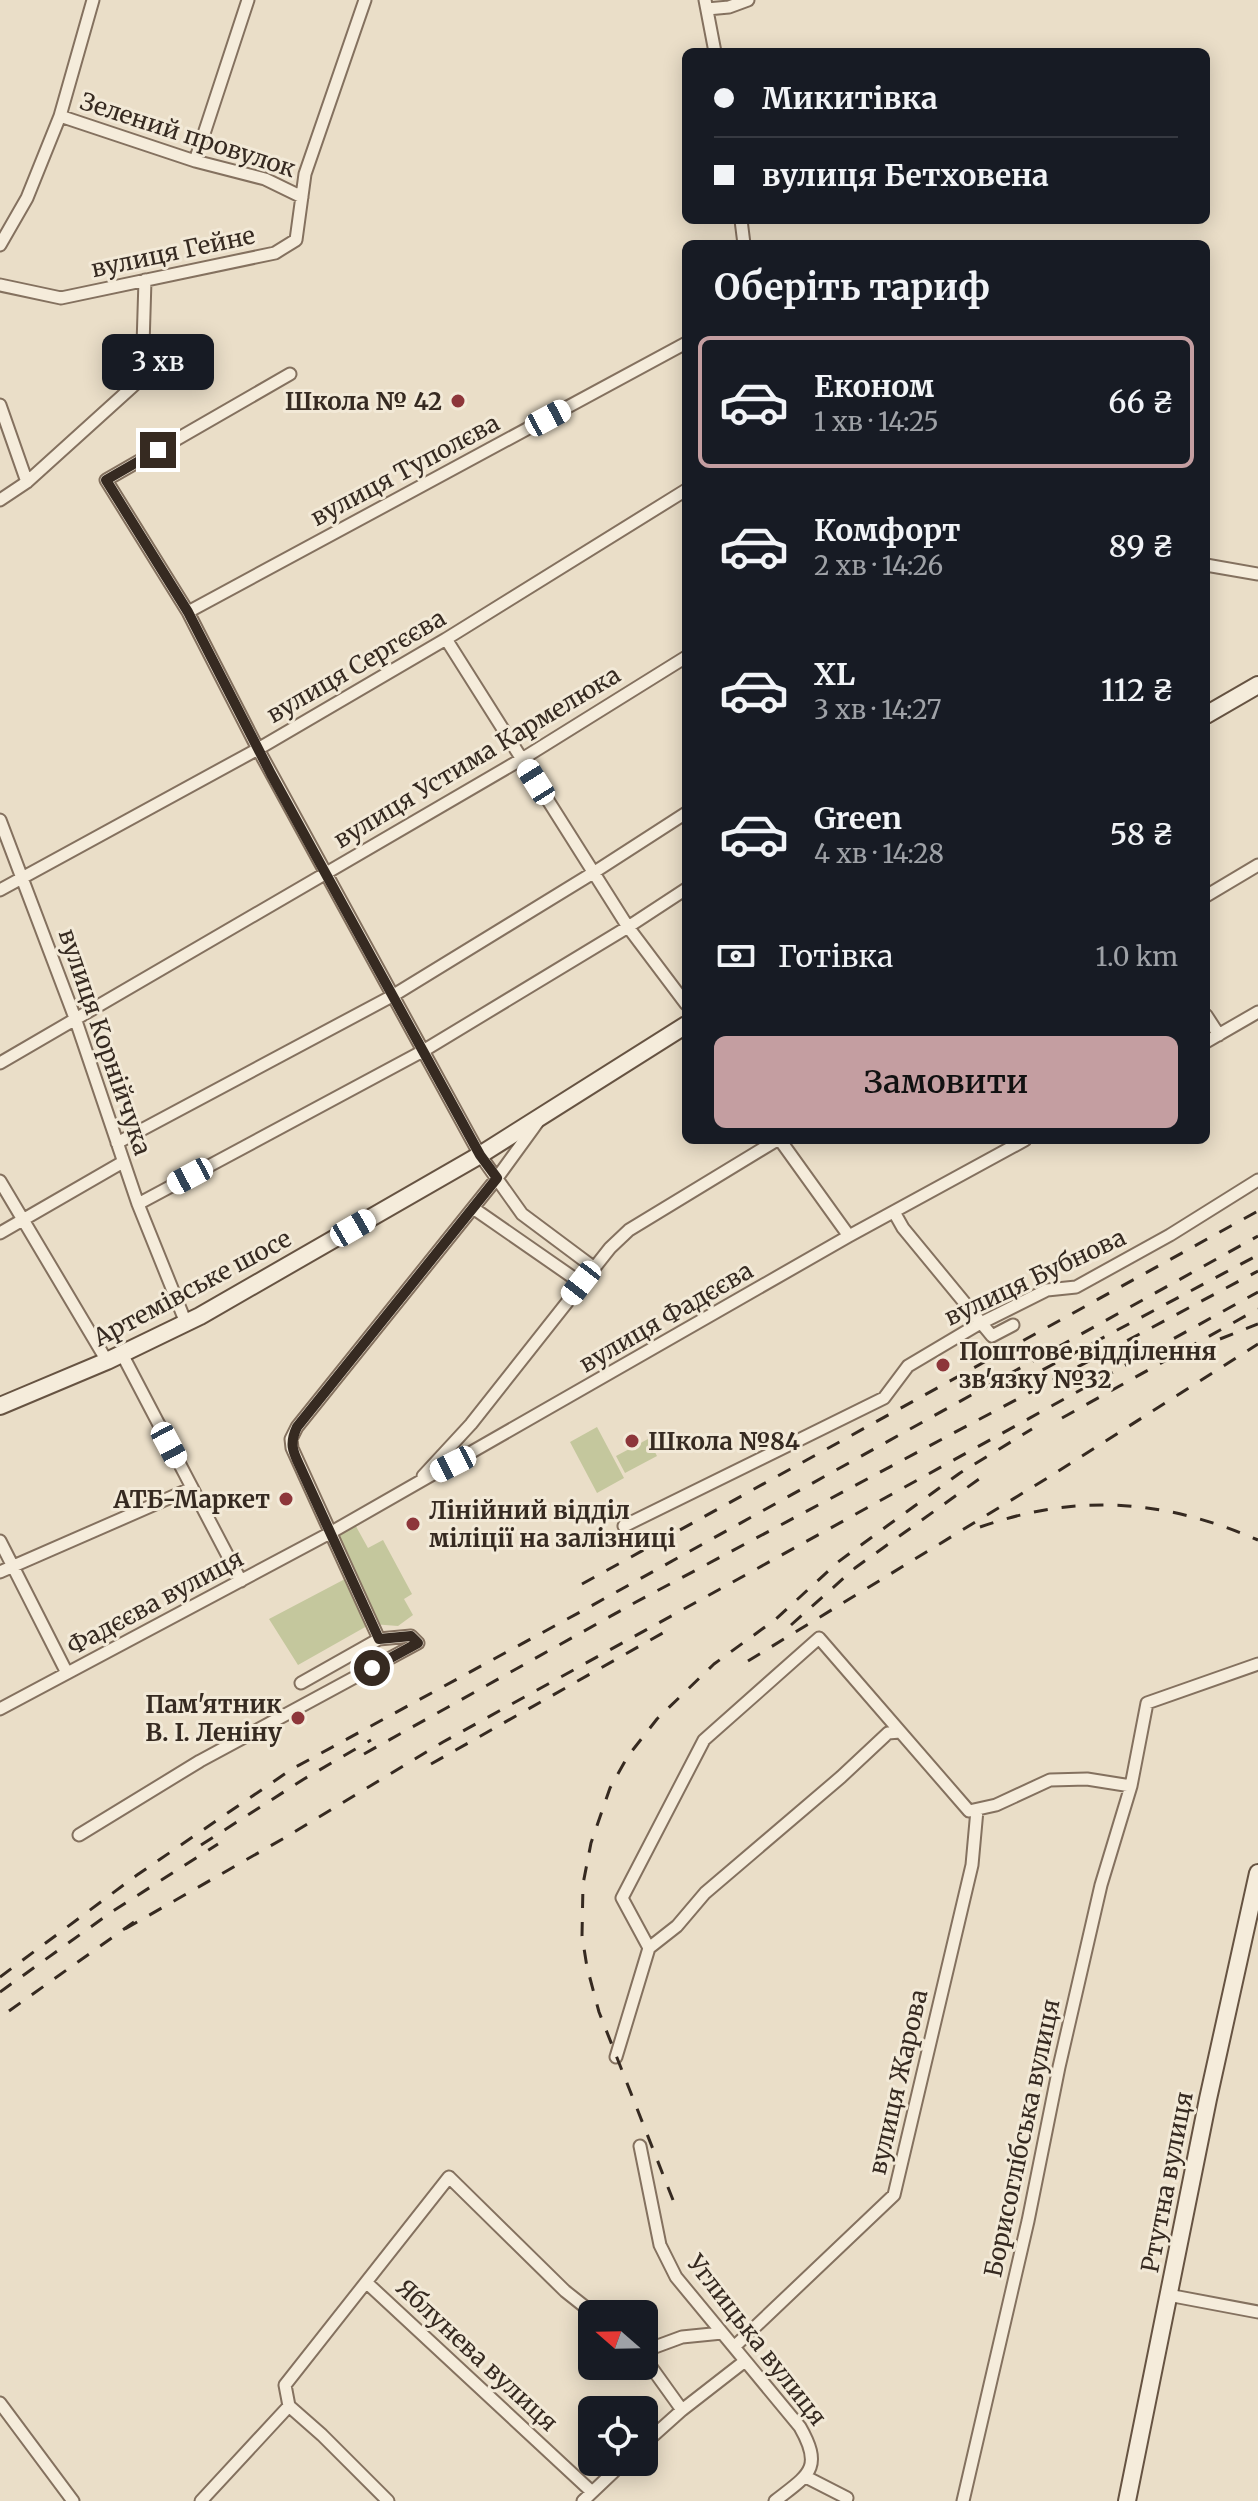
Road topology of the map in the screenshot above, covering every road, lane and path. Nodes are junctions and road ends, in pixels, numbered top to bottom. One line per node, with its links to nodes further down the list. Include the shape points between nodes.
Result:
1 (93, 0): 7 (street)
2 (248, 0): 8 (street)
3 (365, 0): 9 (street, вулиця Гейне, via 305,174)
4 (748, 0): 5 (street, via 729,7)
5 (706, 4): 6 (street)
6 (714, 48)
7 (60, 116): 8 (street, Зелений провулок); 10 (street, via 27,198)
8 (195, 161): 9 (street, Зелений провулок, via 265,179)
9 (302, 197): 11 (street, вулиця Гейне, via 296,240 275,253)
10 (0, 245)
11 (145, 280): 12 (street, вулиця Гейне, via 61,298); 16 (street, via 142,378)
12 (0, 285)
13 (682, 345): 21 (street, вулиця Туполєва)
14 (290, 374): 21 (street, via 106,480)
15 (0, 405): 16 (street)
16 (27, 482): 18 (street)
17 (682, 492): 22 (street, вулиця Сергєєва)
18 (0, 500)
19 (1210, 566): 20 (street)
20 (1258, 574)
21 (188, 612): 26 (street)
22 (446, 639): 26 (street, вулиця Сергєєва); 27 (street)
23 (682, 659): 27 (street, вулиця Устима Кармелюка)
24 (1258, 685): 25 (main road)
25 (1210, 713)
26 (258, 749): 32 (street); 33 (street, вулиця Сергєєва)
27 (522, 759): 31 (street); 32 (street, вулиця Устима Кармелюка)
28 (682, 816): 31 (street)
29 (0, 820): 33 (street, вулиця Корнійчука)
30 (1258, 865): 36 (street)
31 (593, 873): 37 (street); 38 (street)
32 (326, 874): 38 (street); 41 (street, вулиця Устима Кармелюка)
33 (23, 877): 34 (street, вулиця Сергєєва); 41 (street, вулиця Корнійчука)
34 (0, 890)
35 (682, 892): 37 (street)
36 (1210, 894)
37 (628, 927): 39 (street); 46 (street)
38 (394, 995): 46 (street); 49 (street)
39 (682, 999)
40 (1258, 1012): 44 (street)
41 (75, 1018): 47 (street, вулиця Устима Кармелюка); 49 (street, вулиця Корнійчука)
42 (1210, 1021): 44 (street)
43 (682, 1028): 48 (main road, Артемівське шосе)
44 (1219, 1035): 45 (street)
45 (1210, 1040)
46 (423, 1051): 53 (street); 58 (street)
47 (0, 1063)
48 (542, 1116): 53 (main road, Артемівське шосе); 55 (street)
49 (117, 1143): 54 (street, вулиця Корнійчука)
50 (771, 1144): 64 (street, via 629,1230)
51 (781, 1144): 63 (street)
52 (1018, 1144): 60 (street, вулиця Фадєєва)
53 (480, 1155): 55 (street); 66 (main road, Артемівське шосе)
54 (123, 1162): 58 (street, вулиця Корнійчука); 61 (street)
55 (497, 1178): 59 (street); 64 (street, via 522,1214)
56 (1258, 1180): 67 (street, вулиця Бубнова, via 1076,1287 1047,1290)
57 (0, 1181): 61 (street)
58 (138, 1204): 66 (street, вулиця Корнійчука)
59 (473, 1208): 65 (street); 74 (street, via 291,1439)
60 (894, 1212): 63 (street, вулиця Фадєєва); 67 (street)
61 (24, 1220): 62 (street); 69 (street)
62 (0, 1233)
63 (849, 1236): 71 (street, вулиця Фадєєва)
64 (593, 1267): 65 (street)
65 (581, 1283): 71 (street, via 471,1424)
66 (186, 1323): 69 (main road, Артемівське шосе)
67 (983, 1323): 68 (street, via 992,1336); 73 (street, вулиця Бубнова, via 908,1366 884,1398)
68 (1013, 1325)
69 (115, 1357): 70 (main road, Артемівське шосе); 72 (street)
70 (0, 1406)
71 (418, 1482): 74 (street, вулиця Фадєєва)
72 (192, 1488): 76 (street); 78 (street)
73 (624, 1526)
74 (330, 1533): 78 (street, Фадєєва вулиця); 79 (street)
75 (0, 1541): 76 (street)
76 (12, 1566): 77 (street); 81 (street)
77 (0, 1572)
78 (241, 1581): 81 (street, Фадєєва вулиця)
79 (379, 1639): 82 (street); 87 (street, via 411,1636 418,1643 200,1761)
80 (1258, 1664): 85 (street, Борисоглібська вулиця, via 1147,1703)
81 (67, 1673): 83 (street, Фадєєва вулиця)
82 (301, 1683)
83 (0, 1709)
84 (900, 1732): 86 (street); 89 (street, via 888,1733); 89 (street, via 819,1638 704,1740 622,1898)
85 (1131, 1786): 86 (street, via 1050,1780); 113 (street, Борисоглібська вулиця, via 1101,1885)
86 (973, 1810): 97 (street, вулиця Жарова, via 972,1865 894,2195)
87 (79, 1835)
88 (1258, 1873): 93 (main road, Ртутна вулиця)
89 (649, 1948): 90 (street)
90 (616, 2057)
91 (640, 2146): 96 (street, Углицька вулиця, via 660,2245 676,2277)
92 (367, 2283): 94 (street, via 449,2177); 102 (street, via 285,2385); 107 (street, Яблунева вулиця)
93 (1168, 2295): 95 (street); 114 (main road, Ртутна вулиця)
94 (578, 2301)
95 (1258, 2312)
96 (722, 2333): 97 (street, Углицька вулиця); 98 (street, via 682,2337)
97 (734, 2347): 99 (street, Углицька вулиця)
98 (658, 2348)
99 (745, 2361): 103 (street); 106 (street, Углицька вулиця, via 811,2446)
100 (658, 2375): 103 (street)
101 (0, 2403): 108 (street)
102 (289, 2406): 109 (street); 110 (street)
103 (682, 2410): 104 (street)
104 (658, 2431)
105 (609, 2476): 107 (street)
106 (806, 2477): 111 (street); 112 (street)
107 (587, 2496)
108 (73, 2501)
109 (201, 2501)
110 (388, 2501)
111 (775, 2501)
112 (846, 2501)
113 (963, 2501)
114 (1127, 2501)

